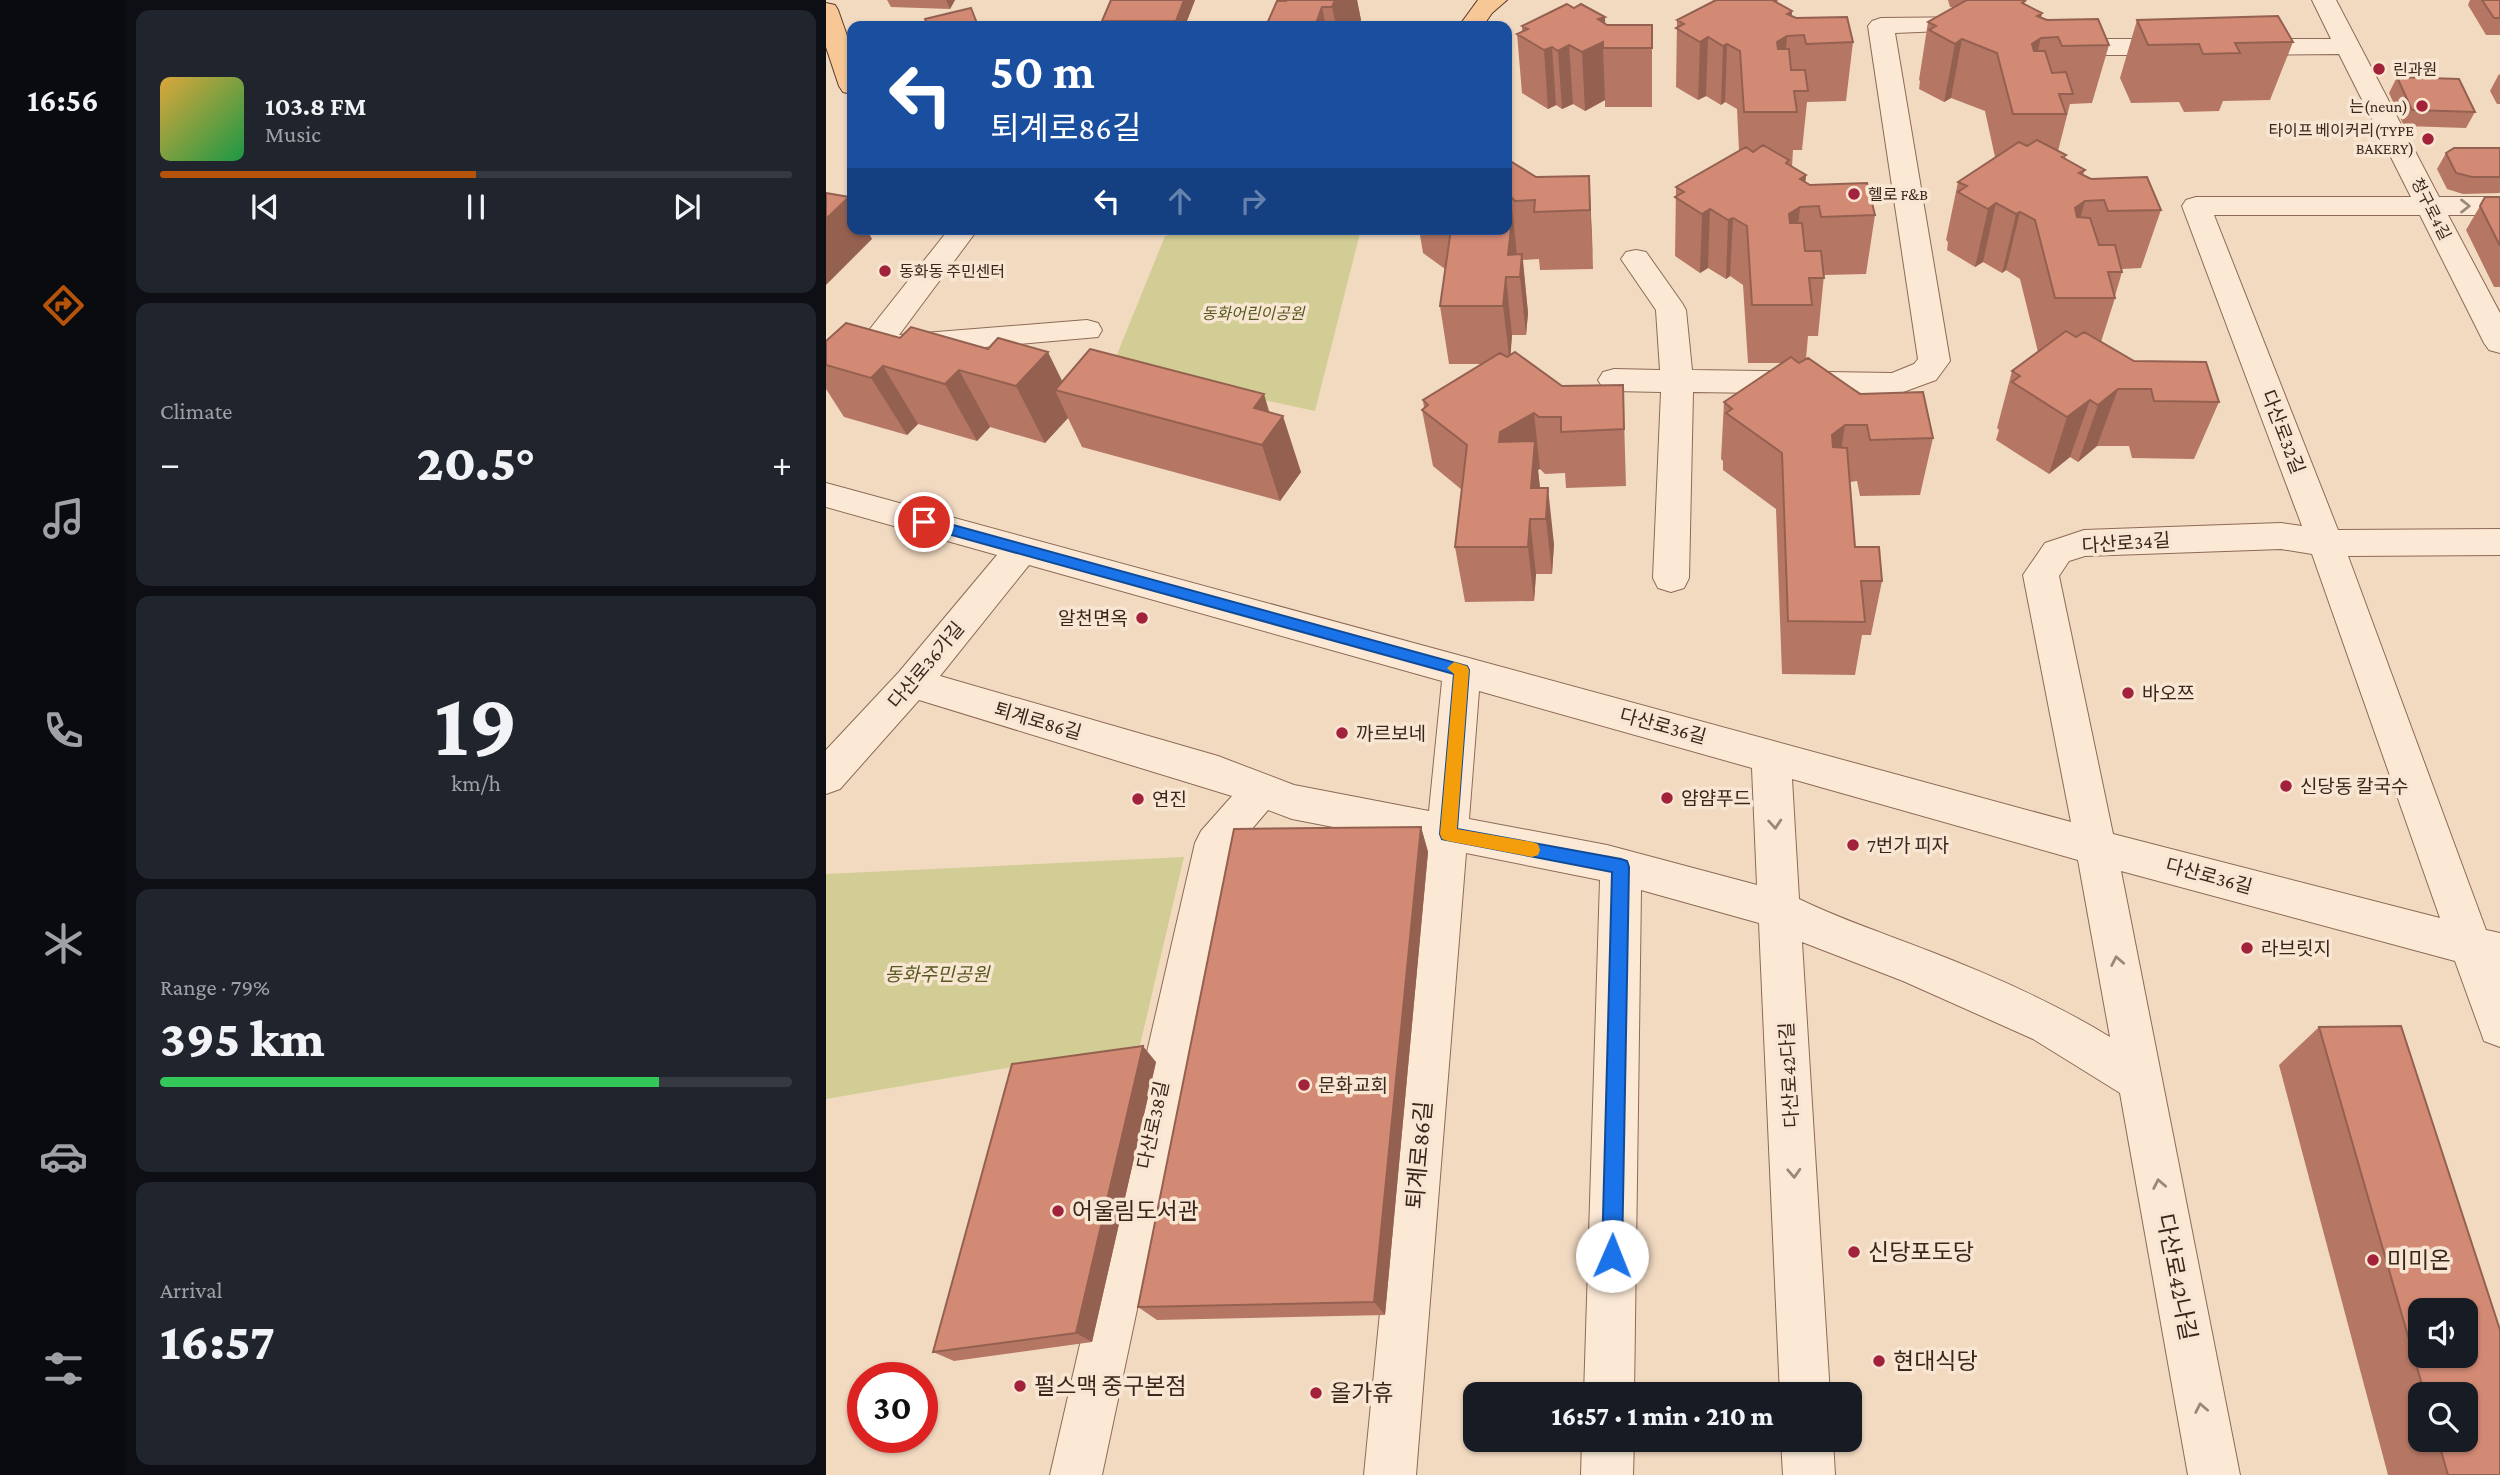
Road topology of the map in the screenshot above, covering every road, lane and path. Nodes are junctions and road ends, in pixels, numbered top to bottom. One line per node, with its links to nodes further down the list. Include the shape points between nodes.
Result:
1 (2324, 0): 4 (street, 청구로4길)
2 (826, 10): 5 (main road)
3 (1869, 17): 4 (street, via 2024,25 2101,47); 15 (street, via 1934,361 1925,372 1895,384)
4 (2348, 46): 6 (street, 청구로4길)
5 (847, 57)
6 (2430, 206): 7 (street, 다산로32길, one-way to 7); 11 (street, 청구로4길); 17 (street, 다산로32길, via 2196,205)
7 (2500, 206)
8 (959, 235): 12 (street)
9 (1636, 259): 15 (street, via 1671,310)
10 (1087, 330): 12 (street)
11 (2500, 343)
12 (873, 347): 13 (street)
13 (826, 358)
14 (1614, 380): 15 (street)
15 (1677, 380): 20 (street)
16 (826, 495): 19 (street, 다산로36길)
17 (2326, 542): 18 (street, 다산로34길); 27 (street, 다산로34길, via 2281,536 2084,543 2057,552 2041,575); 30 (street, 다산로32길)
18 (2500, 542)
19 (1023, 549): 21 (street, 다산로36길); 22 (street, 다산로36가길)
20 (1671, 579)
21 (1462, 670): 23 (street, 다산로36길); 26 (street, 퇴계로86길)
22 (912, 683): 24 (street, 다산로36가길); 25 (street, 퇴계로86길)
23 (1771, 756): 27 (street, 다산로36길); 29 (street, 다산로42다길, one-way to 29)
24 (826, 778)
25 (1261, 790): 26 (street, 퇴계로86길, via 1292,802); 37 (street, 다산로38길, via 1215,843)
26 (1448, 834): 28 (street, 퇴계로86길); 38 (street, 퇴계로86길)
27 (2096, 847): 30 (street, 다산로36길); 32 (street, 다산로42나길, one-way to 27)
28 (1621, 867): 29 (street, 퇴계로86길); 33 (street)
29 (1781, 910): 32 (street, via 2049,1024); 34 (street, 다산로42다길, one-way to 34)
30 (2486, 949): 31 (street, 다산로32길)
31 (2500, 1026)
32 (2139, 1080): 41 (street, 다산로42나길, one-way to 32)
33 (1609, 1382)
34 (1804, 1382)
35 (1608, 1452): 39 (street)
36 (1808, 1452): 40 (street)
37 (1076, 1475)
38 (1390, 1475)
39 (1607, 1475)
40 (1809, 1475)
41 (2214, 1475)

